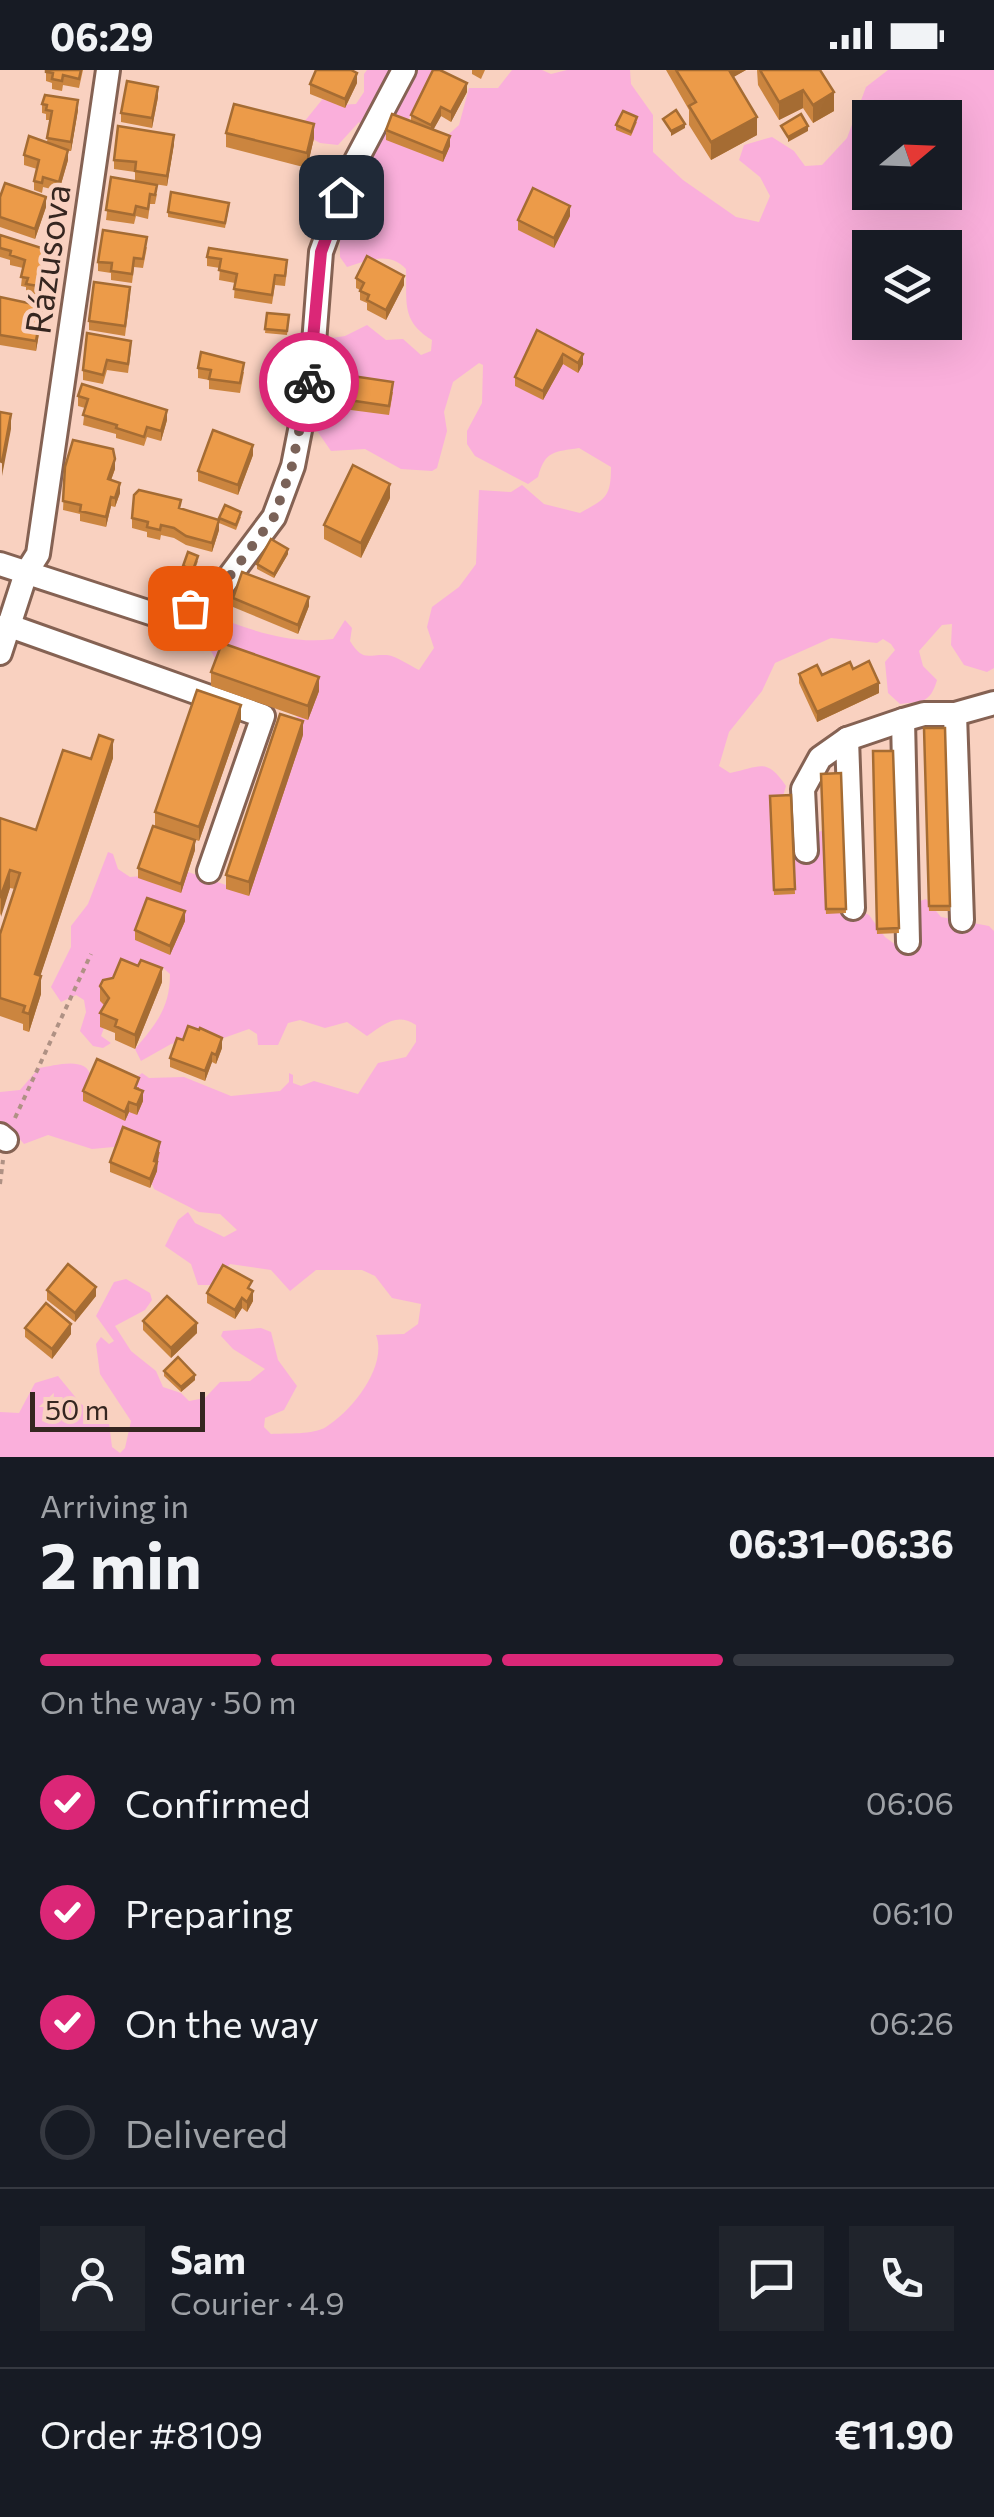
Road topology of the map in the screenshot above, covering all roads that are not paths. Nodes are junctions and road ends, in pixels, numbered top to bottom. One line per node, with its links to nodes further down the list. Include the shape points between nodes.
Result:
1 (108, 70): 4 (street, Rázusova, via 38,554)
2 (404, 70): 4 (street, via 351,170 321,252 312,369 274,517 214,597 166,618)
3 (0, 564): 4 (street)
4 (26, 573): 5 (street, Rázusova)
5 (8, 625): 6 (street, Rázusova); 12 (street, via 263,716)
6 (0, 653)
7 (994, 703): 8 (street)
8 (956, 714): 9 (street); 14 (street)
9 (903, 720): 10 (street); 15 (street)
10 (848, 739): 11 (street, via 820,758 803,789); 13 (street)
11 (806, 851)
12 (209, 871)
13 (853, 908)
14 (962, 920)
15 (908, 942)

